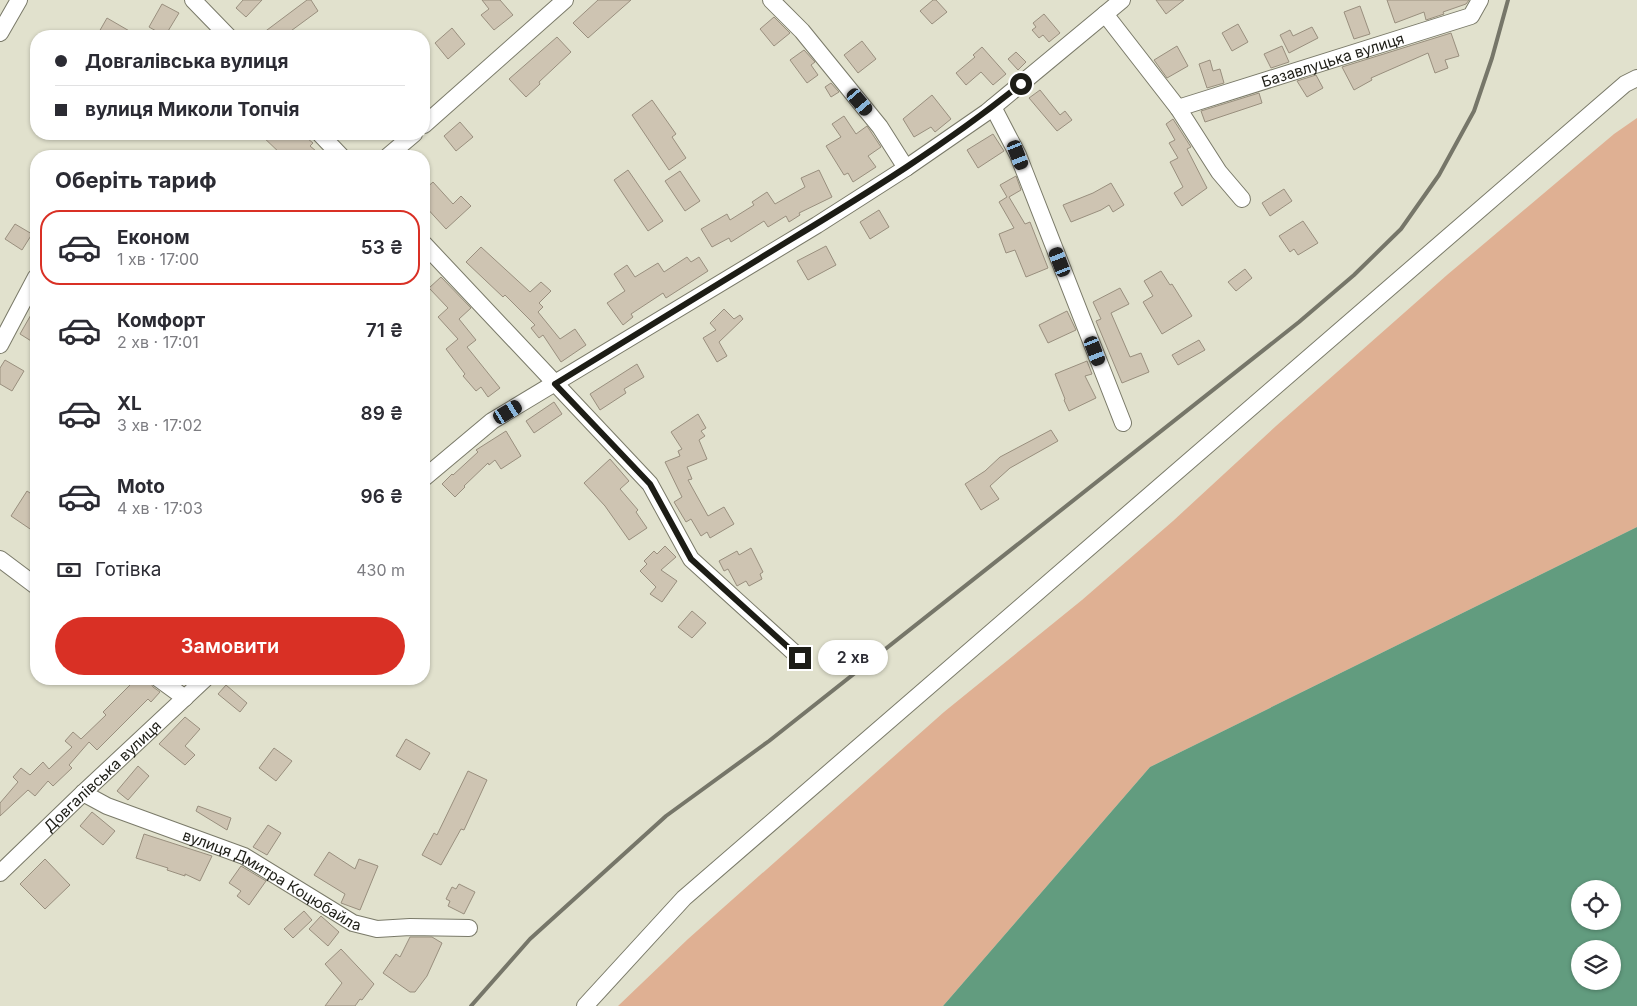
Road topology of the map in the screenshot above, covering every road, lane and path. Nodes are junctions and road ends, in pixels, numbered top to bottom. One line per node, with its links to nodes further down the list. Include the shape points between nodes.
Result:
1 (19, 0): 9 (street)
2 (192, 0): 8 (street)
3 (565, 0): 13 (street)
4 (771, 0): 18 (street, via 802,31 880,127)
5 (1480, 0): 12 (street, Базавлуцька вулиця, via 1471,16)
6 (1120, 1): 7 (street)
7 (1105, 14): 11 (street); 12 (street)
8 (222, 30)
9 (0, 33)
10 (1637, 78): 35 (street, via 1618,90 684,898)
11 (993, 107): 18 (street); 24 (street, via 1018,155)
12 (1178, 108): 19 (street, via 1219,172)
13 (430, 120)
14 (326, 140): 16 (street)
15 (407, 140): 17 (street)
16 (335, 150)
17 (395, 150)
18 (906, 168): 23 (street)
19 (1242, 200)
20 (430, 250): 23 (street)
21 (30, 288): 22 (street)
22 (0, 345)
23 (555, 384): 25 (street, via 492,421); 28 (street, via 650,484 691,559)
24 (1123, 423)
25 (430, 473)
26 (0, 559): 27 (street)
27 (30, 577)
28 (800, 658)
29 (167, 685): 31 (street)
30 (199, 685): 31 (street, Довгалівська вулиця)
31 (185, 698): 32 (street, Довгалівська вулиця)
32 (83, 793): 33 (street, Довгалівська вулиця); 34 (street, вулиця Дмитра Коцюбайла, via 107,806 244,856 353,922 377,928)
33 (3, 866)
34 (469, 928)
35 (584, 1006)

